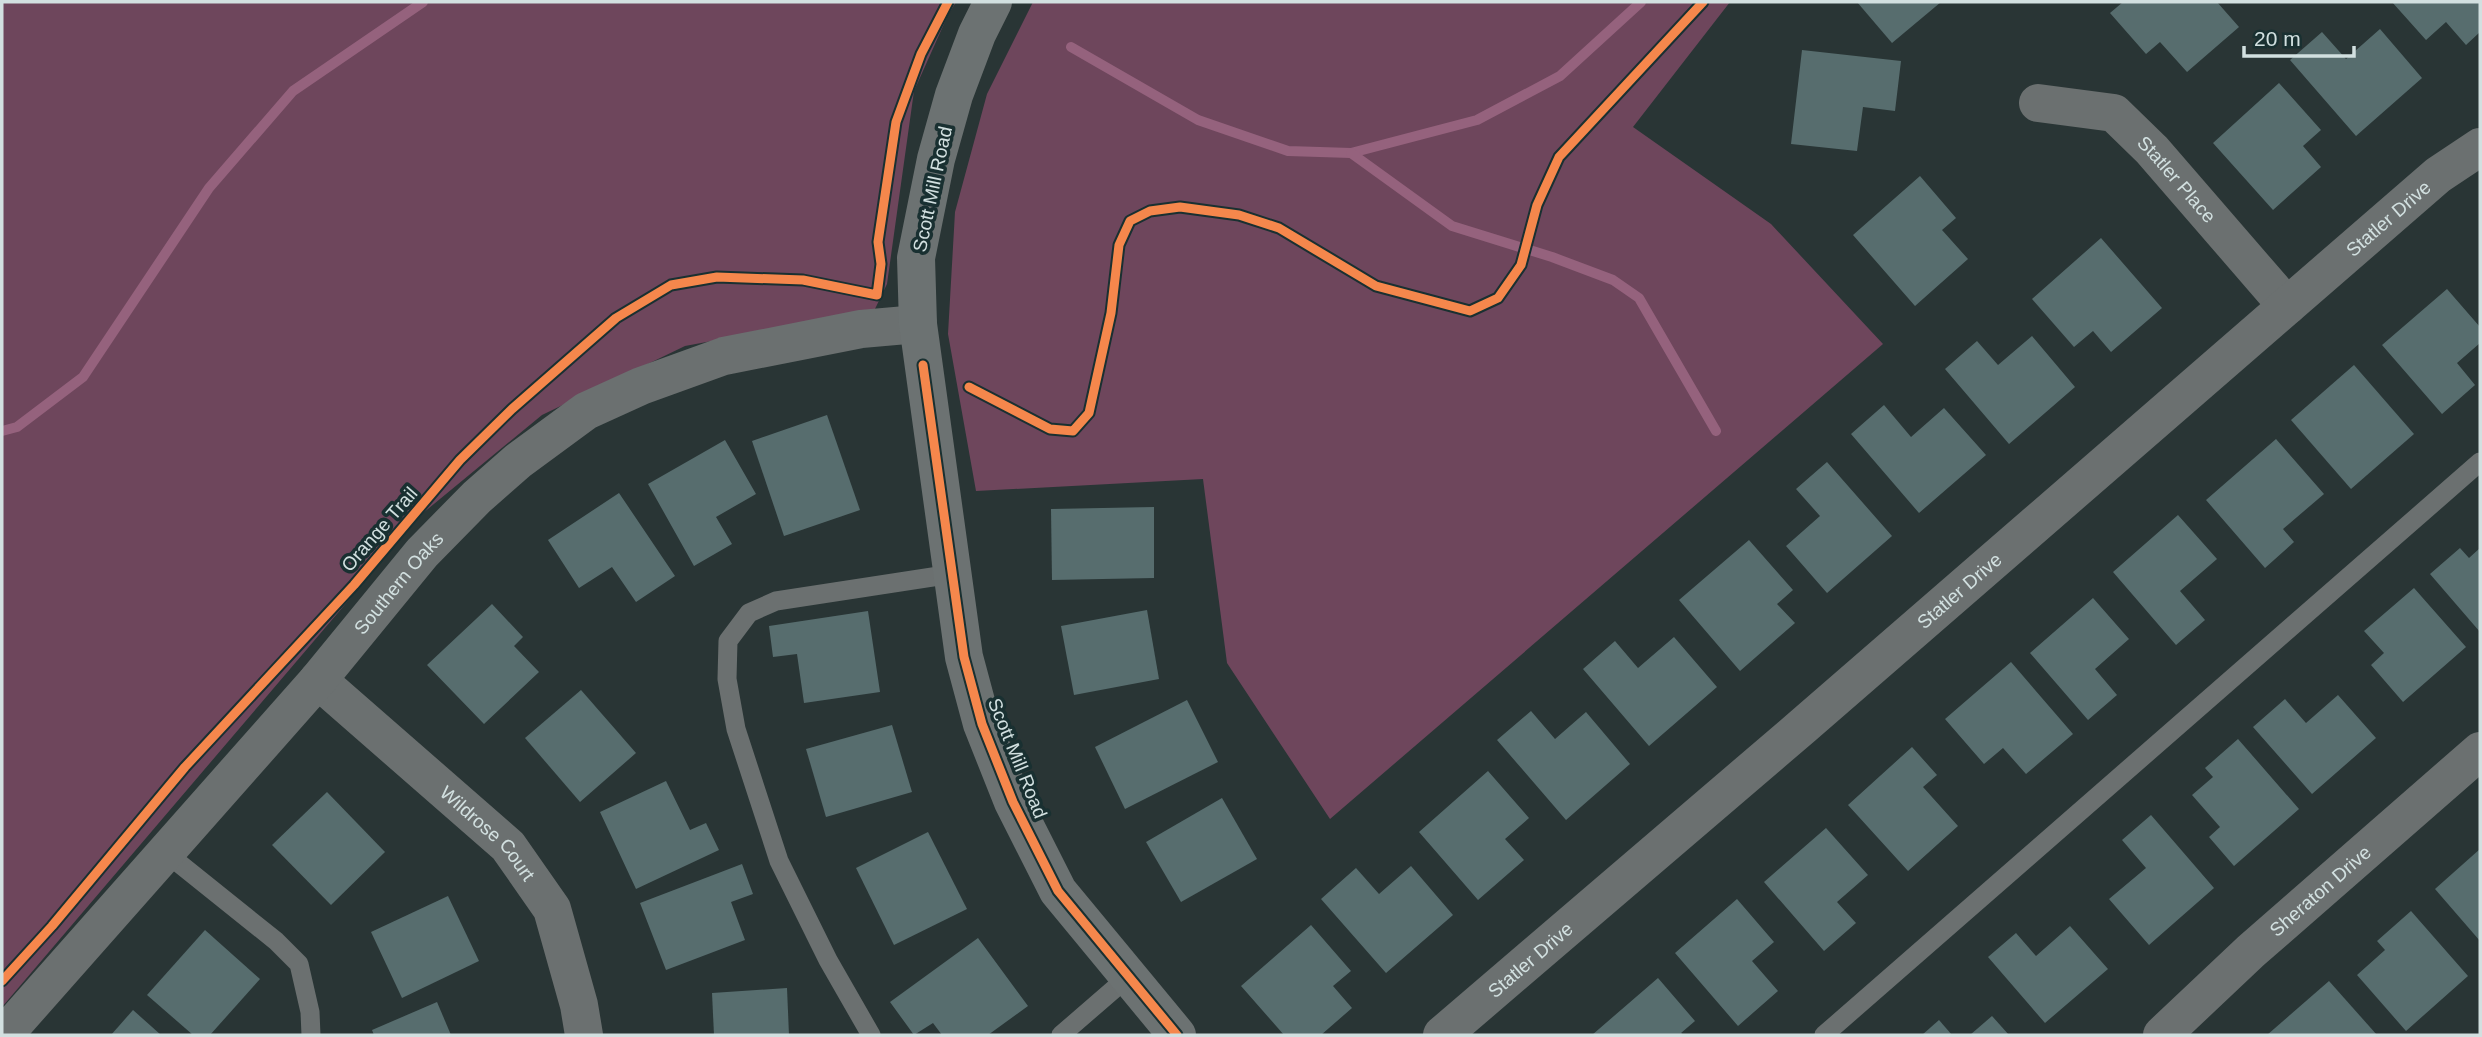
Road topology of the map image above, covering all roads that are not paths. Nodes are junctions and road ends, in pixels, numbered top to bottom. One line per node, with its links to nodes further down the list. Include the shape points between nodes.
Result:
1 (993, 2): 5 (street, Scott Mill Road, via 954,95 936,159 916,258)
2 (2038, 103): 4 (street, Statler Place, via 2114,113 2152,150)
3 (2480, 146): 4 (street, Statler Drive, via 2438,175)
4 (2287, 306): 19 (street, Statler Drive)
5 (918, 324): 7 (street, Scott Mill Road); 8 (street, Southern Oaks, via 861,329 724,356 586,411 477,497 422,553)
6 (2480, 462): 20 (lane)
7 (952, 574): 11 (street, Scott Mill Road, via 964,657 982,724 1013,802 1058,891); 16 (lane, via 776,601 749,613 728,641 727,679 736,729 779,861)
8 (318, 680): 10 (street, Southern Oaks); 15 (street, Wildrose Court, via 508,846 552,909)
9 (2480, 751): 12 (street, Sheraton Drive, via 2250,951)
10 (165, 852): 13 (street, Southern Oaks); 14 (lane, via 299,964 310,1012)
11 (1128, 977): 17 (lane); 18 (street, Scott Mill Road)
12 (2176, 1031)
13 (4, 1035)
14 (310, 1035)
15 (584, 1035)
16 (871, 1035)
17 (1061, 1035)
18 (1177, 1035)
19 (1442, 1035)
20 (1824, 1035)

